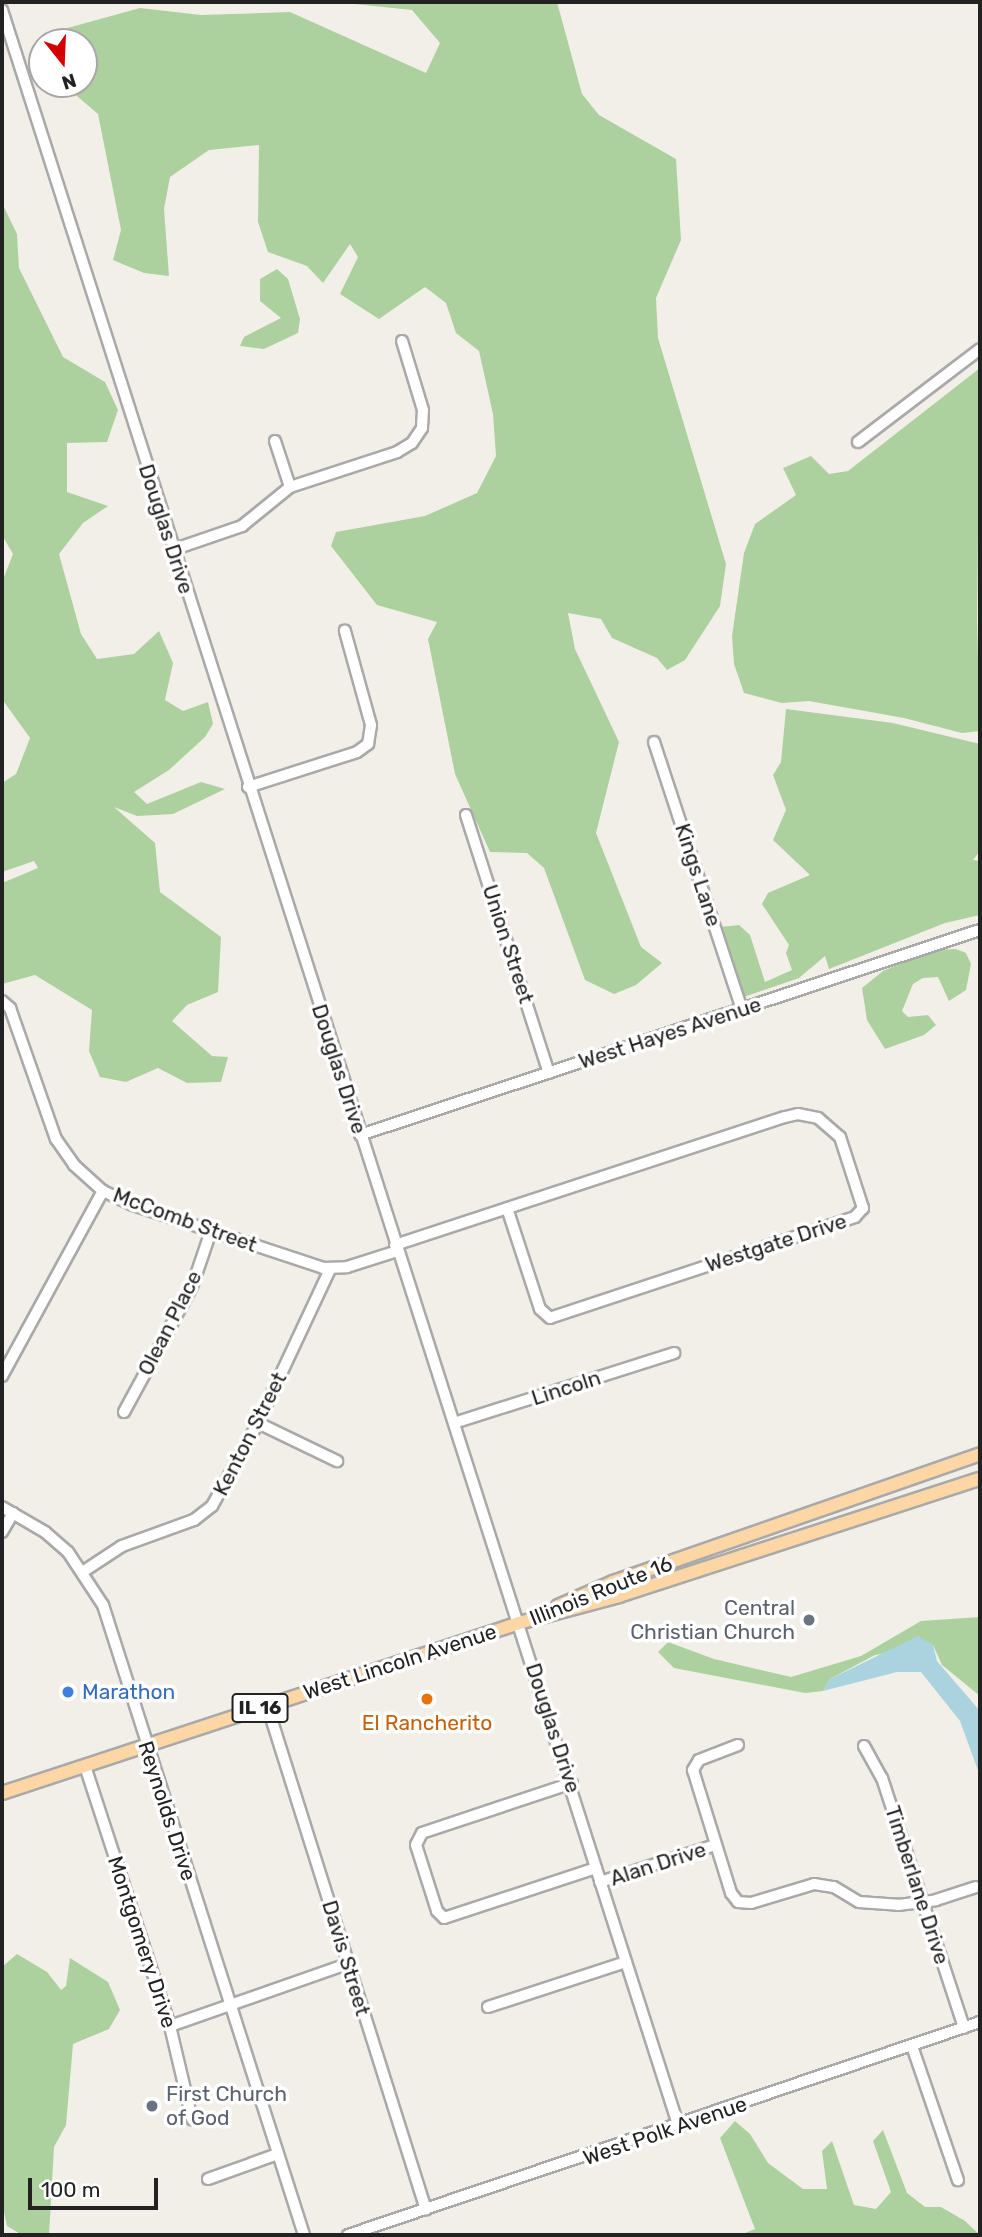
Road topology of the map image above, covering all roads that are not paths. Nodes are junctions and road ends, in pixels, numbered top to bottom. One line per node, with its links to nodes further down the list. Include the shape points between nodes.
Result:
1 (2, 10): 7 (street, Douglas Drive)
2 (402, 341): 6 (street, via 424,410 418,436 397,453)
3 (980, 349): 5 (street)
4 (275, 441): 6 (street)
5 (858, 442)
6 (290, 487): 7 (street, via 242,526)
7 (172, 550): 10 (street, Douglas Drive)
8 (345, 631): 10 (street, via 371,724 368,744 357,752)
9 (654, 742): 14 (street, Kings Lane)
10 (248, 787): 16 (street, Douglas Drive)
11 (467, 815): 15 (street, Union Street)
12 (980, 930): 14 (street, West Hayes Avenue)
13 (2, 1001): 17 (street, McComb Street, via 10,1008 57,1139 74,1166)
14 (742, 1009): 15 (street, West Hayes Avenue)
15 (549, 1073): 16 (street, West Hayes Avenue)
16 (360, 1135): 20 (street, Douglas Drive)
17 (103, 1191): 19 (street, McComb Street); 23 (street)
18 (507, 1208): 18 (street, Westgate Drive, via 798,1114 818,1118 840,1137 863,1208 855,1217 550,1318 540,1309); 20 (street, Westgate Drive)
19 (211, 1231): 21 (street, McComb Street); 24 (street, Olean Place, via 183,1305)
20 (396, 1248): 21 (street); 25 (street, Douglas Drive)
21 (330, 1269): 26 (street, Kenton Street)
22 (674, 1353): 25 (street, Lincoln)
23 (2, 1376)
24 (124, 1412)
25 (457, 1422): 34 (street, Douglas Drive)
26 (258, 1423): 28 (street); 33 (street, Kenton Street, via 219,1496 204,1513 122,1546)
27 (980, 1454): 34 (main road, Illinois Route 16 / IL 16, via 613,1582)
28 (337, 1461)
29 (980, 1479): 34 (main road, Illinois Route 16 / IL 16, via 619,1596)
30 (2, 1507): 31 (street, Reynolds Drive)
31 (13, 1513): 32 (street); 33 (street, Reynolds Drive, via 45,1532)
32 (2, 1532)
33 (84, 1570): 36 (street, Reynolds Drive, via 103,1605)
34 (519, 1623): 35 (main road, West Lincoln Avenue / IL 16); 40 (street, Douglas Drive)
35 (267, 1705): 36 (main road, West Lincoln Avenue / IL 16); 48 (street, Davis Street)
36 (146, 1745): 39 (main road, West Lincoln Avenue / IL 16); 49 (street, Reynolds Drive)
37 (738, 1745): 42 (street, via 699,1760 693,1770)
38 (864, 1746): 46 (street, Timberlane Drive, via 882,1778)
39 (85, 1766): 41 (main road, West Lincoln Avenue / IL 16); 52 (street, Montgomery Drive)
40 (572, 1783): 43 (street, Douglas Drive); 43 (street, via 422,1833 416,1845 437,1911 444,1918)
41 (2, 1793)
42 (715, 1845): 44 (street, Alan Drive); 46 (street, via 731,1893 744,1903 814,1884 834,1887 861,1902)
43 (596, 1868): 44 (street, Douglas Drive)
44 (600, 1882): 47 (street, Douglas Drive)
45 (976, 1887): 46 (street)
46 (922, 1903): 53 (street, Timberlane Drive)
47 (626, 1962): 50 (street); 56 (street, Douglas Drive)
48 (347, 1964): 49 (street); 60 (street, Davis Street)
49 (230, 2005): 52 (street); 57 (street, Reynolds Drive)
50 (488, 2007)
51 (980, 2022): 53 (street, West Polk Avenue)
52 (170, 2025): 55 (street, Montgomery Drive)
53 (964, 2028): 54 (street, West Polk Avenue)
54 (912, 2046): 56 (street, West Polk Avenue); 59 (street)
55 (192, 2119)
56 (679, 2127): 60 (street, West Polk Avenue)
57 (278, 2154): 58 (street); 61 (street, Reynolds Drive)
58 (208, 2179)
59 (958, 2180)
60 (426, 2210): 62 (street, West Polk Avenue)
61 (304, 2235)
62 (348, 2235)

